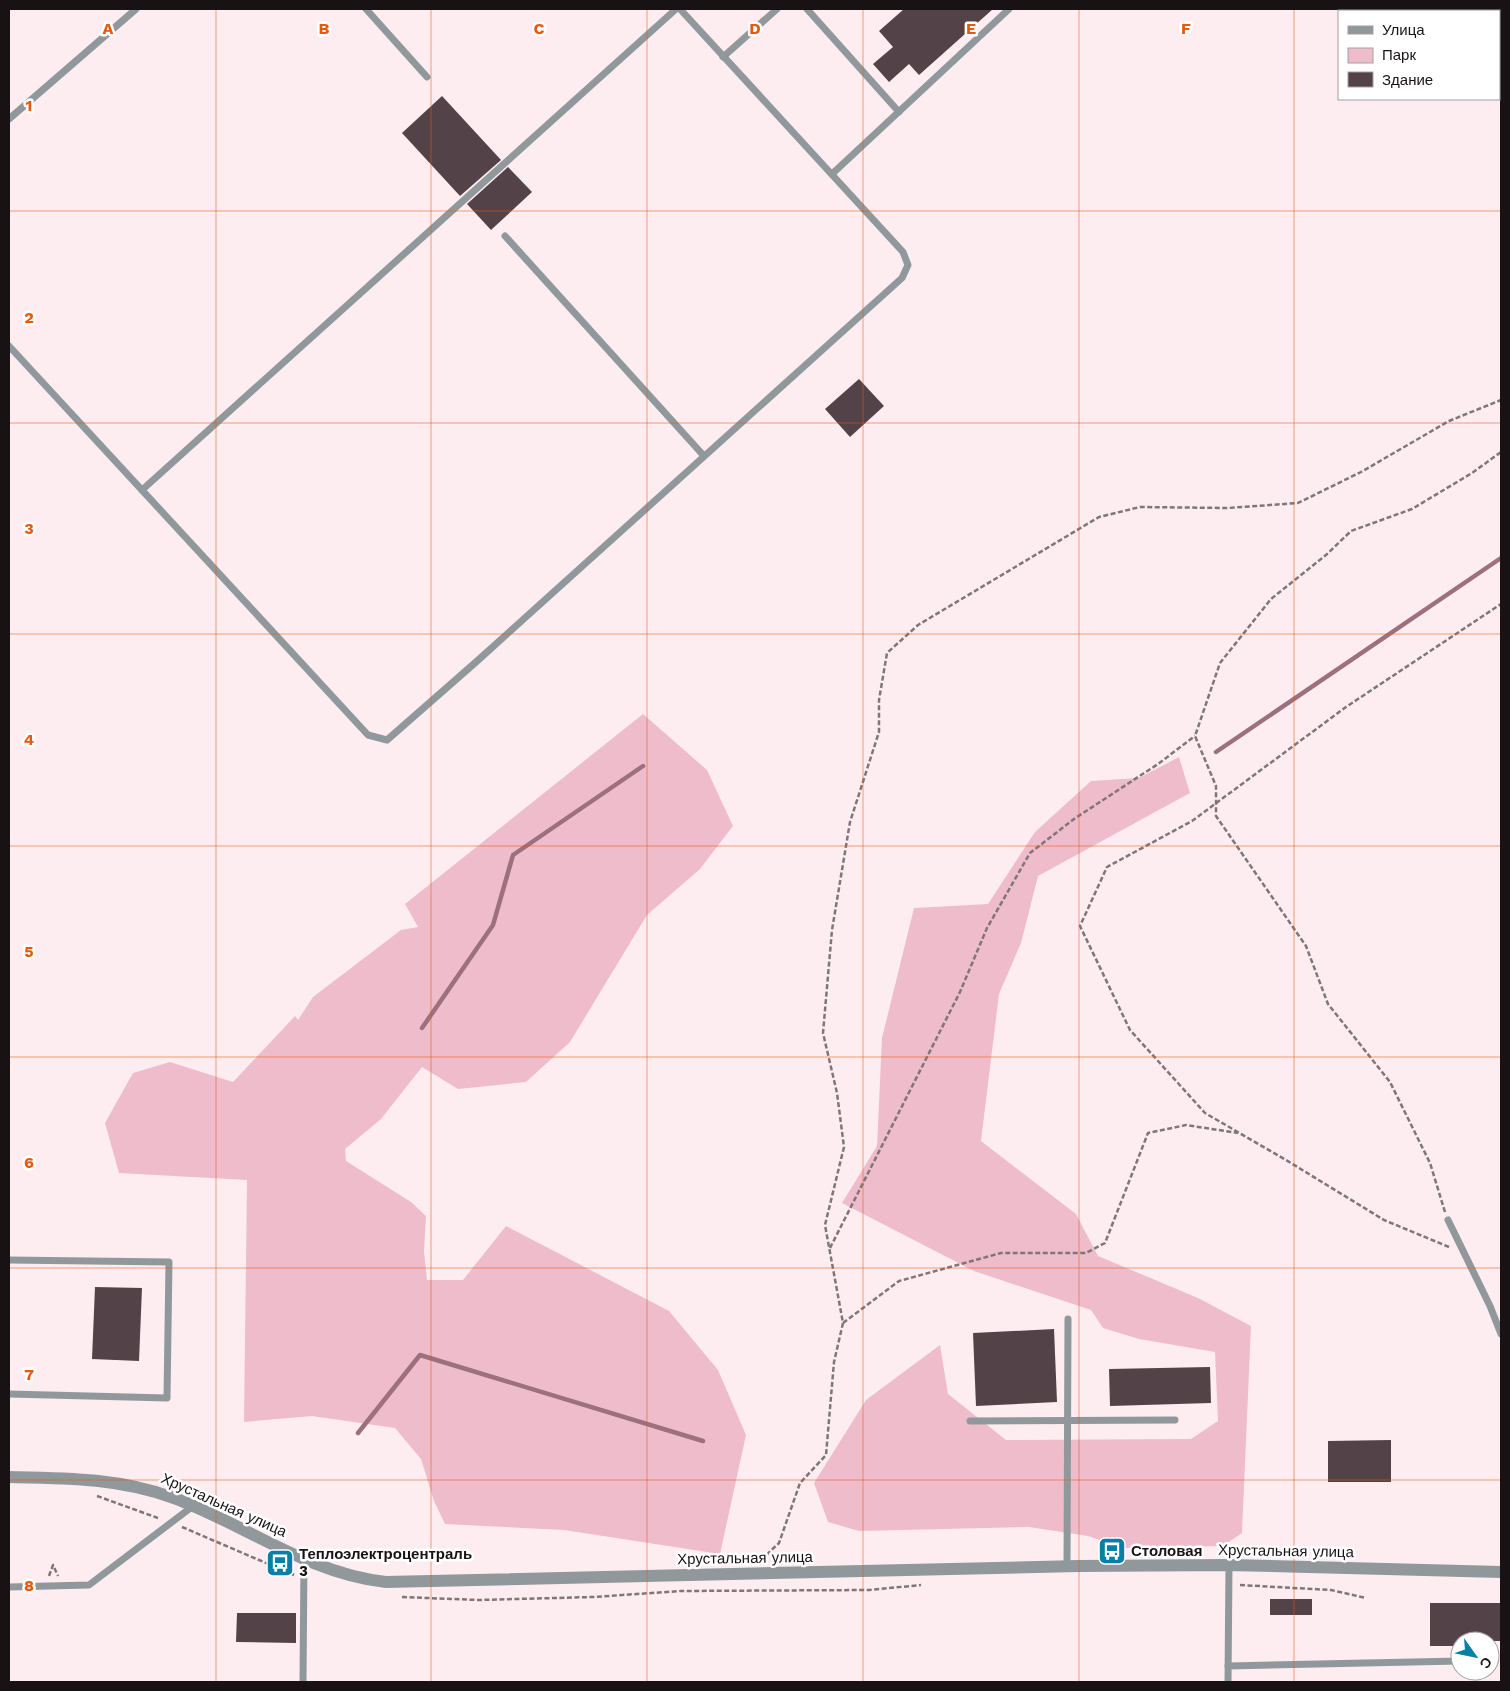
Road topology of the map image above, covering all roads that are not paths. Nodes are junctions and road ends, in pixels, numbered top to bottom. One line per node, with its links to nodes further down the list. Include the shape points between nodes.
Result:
1 (136, 9): 11 (lane)
2 (366, 9): 9 (lane)
3 (676, 9): 16 (lane)
4 (680, 9): 8 (lane)
5 (777, 9): 8 (lane)
6 (807, 9): 10 (lane)
7 (1009, 9): 10 (lane)
8 (723, 57): 12 (lane)
9 (428, 77)
10 (899, 112): 12 (lane)
11 (9, 119)
12 (832, 174): 15 (lane, via 903,252 908,265 902,278)
13 (505, 236): 15 (lane)
14 (9, 346): 16 (lane)
15 (704, 456): 16 (lane, via 387,740 368,735)
16 (142, 490)
17 (1448, 1220): 20 (lane)
18 (9, 1260): 21 (lane, via 169,1262 166,1398)
19 (1068, 1319): 22 (lane)
20 (1501, 1334)
21 (9, 1394)
22 (1066, 1420): 23 (lane); 24 (lane); 29 (lane)
23 (1175, 1420)
24 (970, 1421)
25 (9, 1477): 26 (street, Хрустальная улица, via 98,1479 137,1486)
26 (193, 1506): 27 (street, Хрустальная улица); 31 (lane, via 89,1585)
27 (304, 1558): 29 (street, Хрустальная улица, via 348,1574 386,1582); 34 (lane)
28 (1229, 1565): 29 (street, Хрустальная улица); 30 (street, Хрустальная улица); 33 (lane)
29 (1067, 1566)
30 (1501, 1572)
31 (9, 1587)
32 (1450, 1661): 33 (lane)
33 (1228, 1666): 35 (lane)
34 (303, 1682)
35 (1228, 1682)

